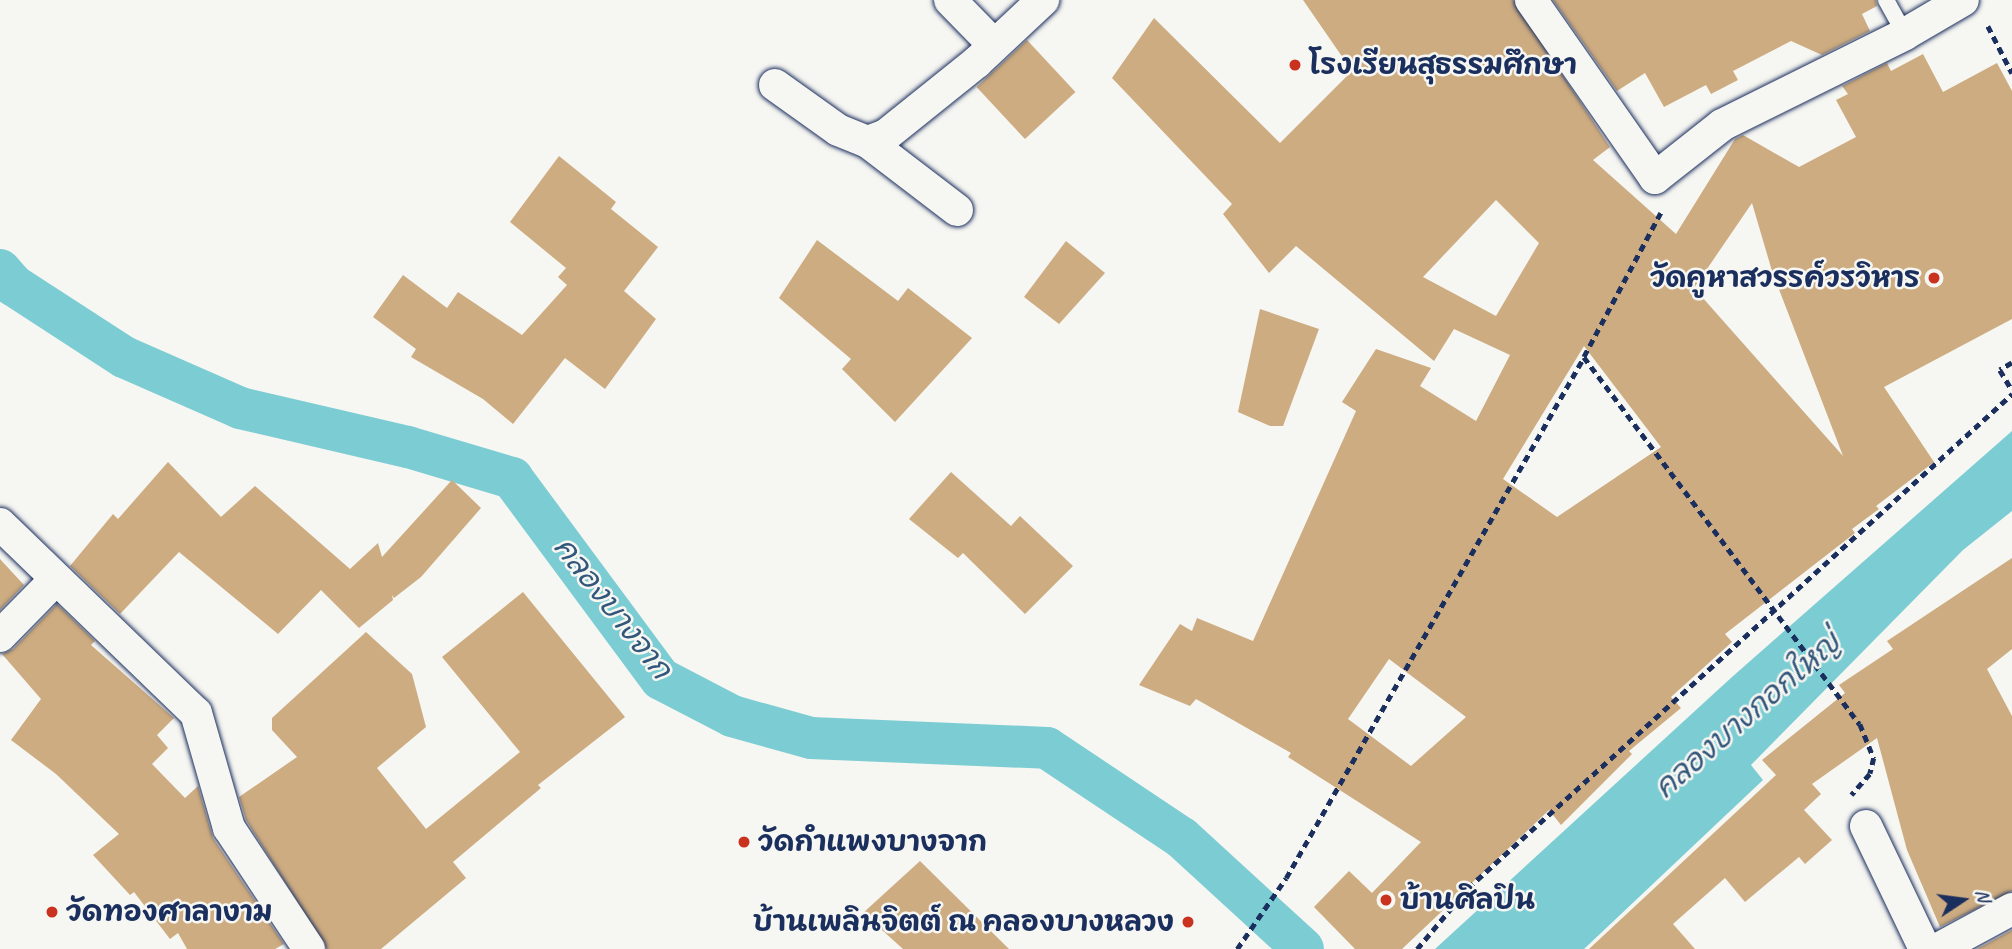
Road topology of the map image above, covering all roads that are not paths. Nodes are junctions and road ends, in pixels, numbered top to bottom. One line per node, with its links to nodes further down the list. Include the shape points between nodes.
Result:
1 (950, 0): 7 (street)
2 (1043, 0): 7 (street)
3 (1531, 0): 6 (street, via 1655,177 1722,125)
4 (1886, 0): 6 (lane)
5 (1972, 6): 6 (street)
6 (1905, 34)
7 (995, 45): 9 (street, via 886,135)
8 (775, 85): 9 (street, via 838,130)
9 (868, 142): 10 (street)
10 (957, 210)
11 (0, 524): 12 (street)
12 (55, 580): 13 (street); 16 (street, via 196,713 229,828)
13 (0, 636)
14 (1866, 826): 17 (street)
15 (2012, 909): 18 (street)
16 (309, 949)
17 (1925, 949)
18 (1938, 949)

